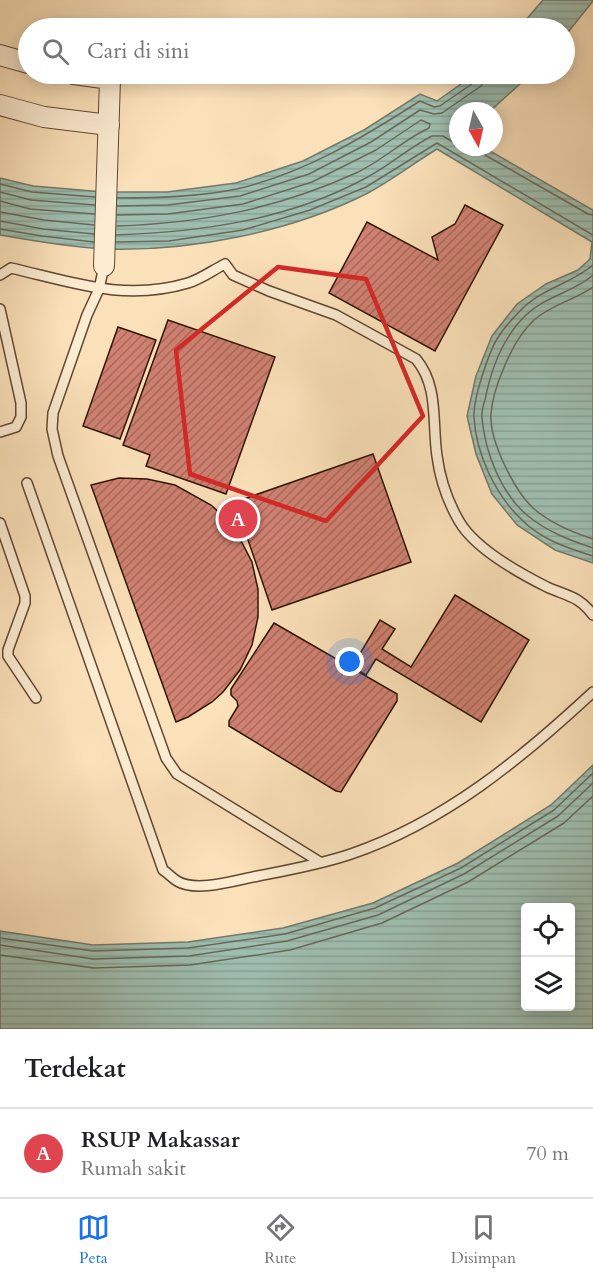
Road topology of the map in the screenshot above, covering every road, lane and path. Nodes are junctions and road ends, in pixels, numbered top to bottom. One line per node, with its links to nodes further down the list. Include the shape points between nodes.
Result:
1 (0, 55): 2 (street)
2 (18, 60)
3 (110, 84): 5 (street)
4 (0, 105): 5 (street, via 44,117)
5 (109, 125): 7 (street)
6 (0, 265): 8 (lane)
7 (104, 266): 10 (lane)
8 (11, 268): 9 (lane); 10 (lane)
9 (0, 274)
10 (99, 289): 15 (lane, via 124,292 190,283 225,264 233,275 336,315 416,359 431,385 441,476 460,523 508,566 584,603); 18 (lane, via 53,413 52,429 58,456 166,758 177,774)
11 (0, 309): 12 (lane, via 21,403 16,427)
12 (0, 432)
13 (27, 483): 18 (lane, via 163,870 179,883 203,886)
14 (0, 523): 17 (lane, via 26,596 8,656)
15 (593, 615)
16 (593, 692): 18 (lane, via 538,742 472,793 399,834)
17 (36, 698)
18 (320, 862)

